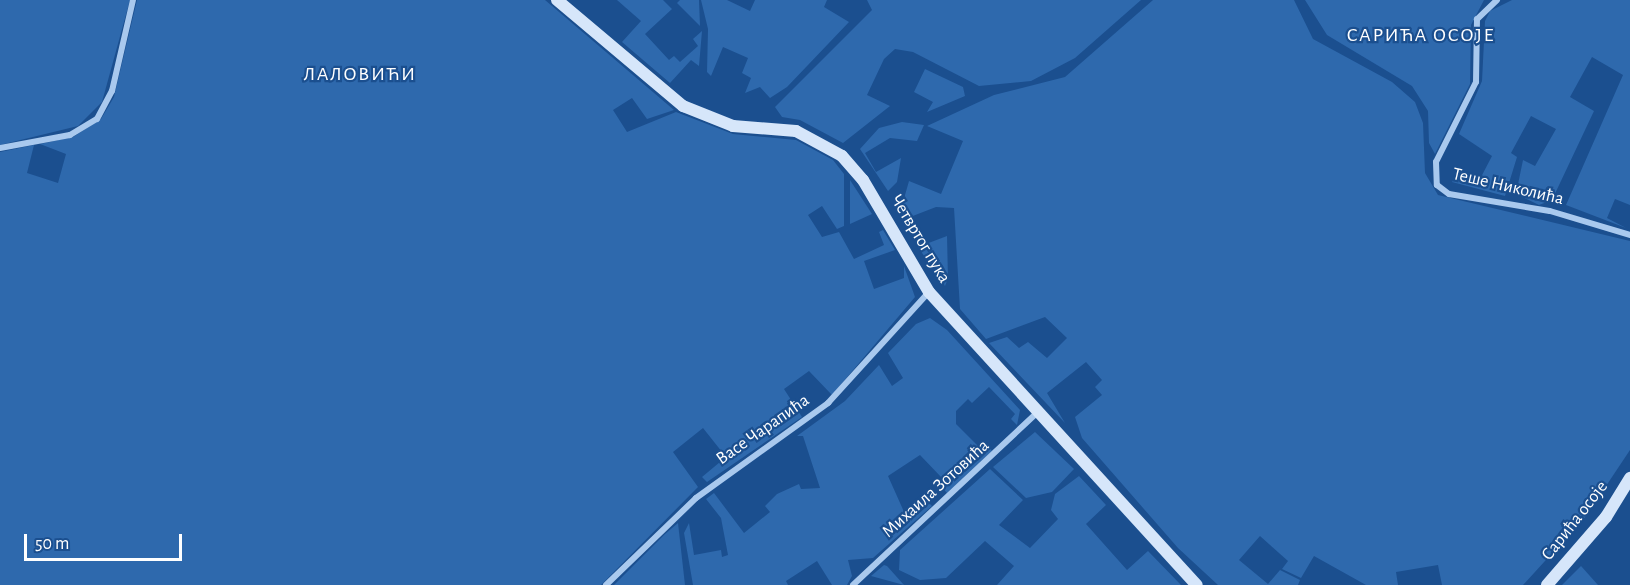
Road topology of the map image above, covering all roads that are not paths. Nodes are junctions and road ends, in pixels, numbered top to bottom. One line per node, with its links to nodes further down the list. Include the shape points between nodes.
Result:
1 (133, 0): 4 (street, via 111,91 97,119 70,135)
2 (557, 0): 6 (street, Четвртог пука, via 683,106 733,126 796,131 839,153 863,180)
3 (1497, 0): 5 (street, Теше Николића, via 1477,19 1476,82 1437,162 1437,185 1449,194 1550,211)
4 (0, 148)
5 (1630, 235)
6 (929, 292): 7 (street, Четвртог пука); 9 (street, Васе Чарапића, via 849,384 696,498)
7 (1037, 413): 10 (street, Михаила Зотовића); 11 (street, Четвртог пука)
8 (1630, 478): 12 (street, Сарића осоје, via 1606,517)
9 (606, 585)
10 (854, 585)
11 (1197, 585)
12 (1546, 585)

